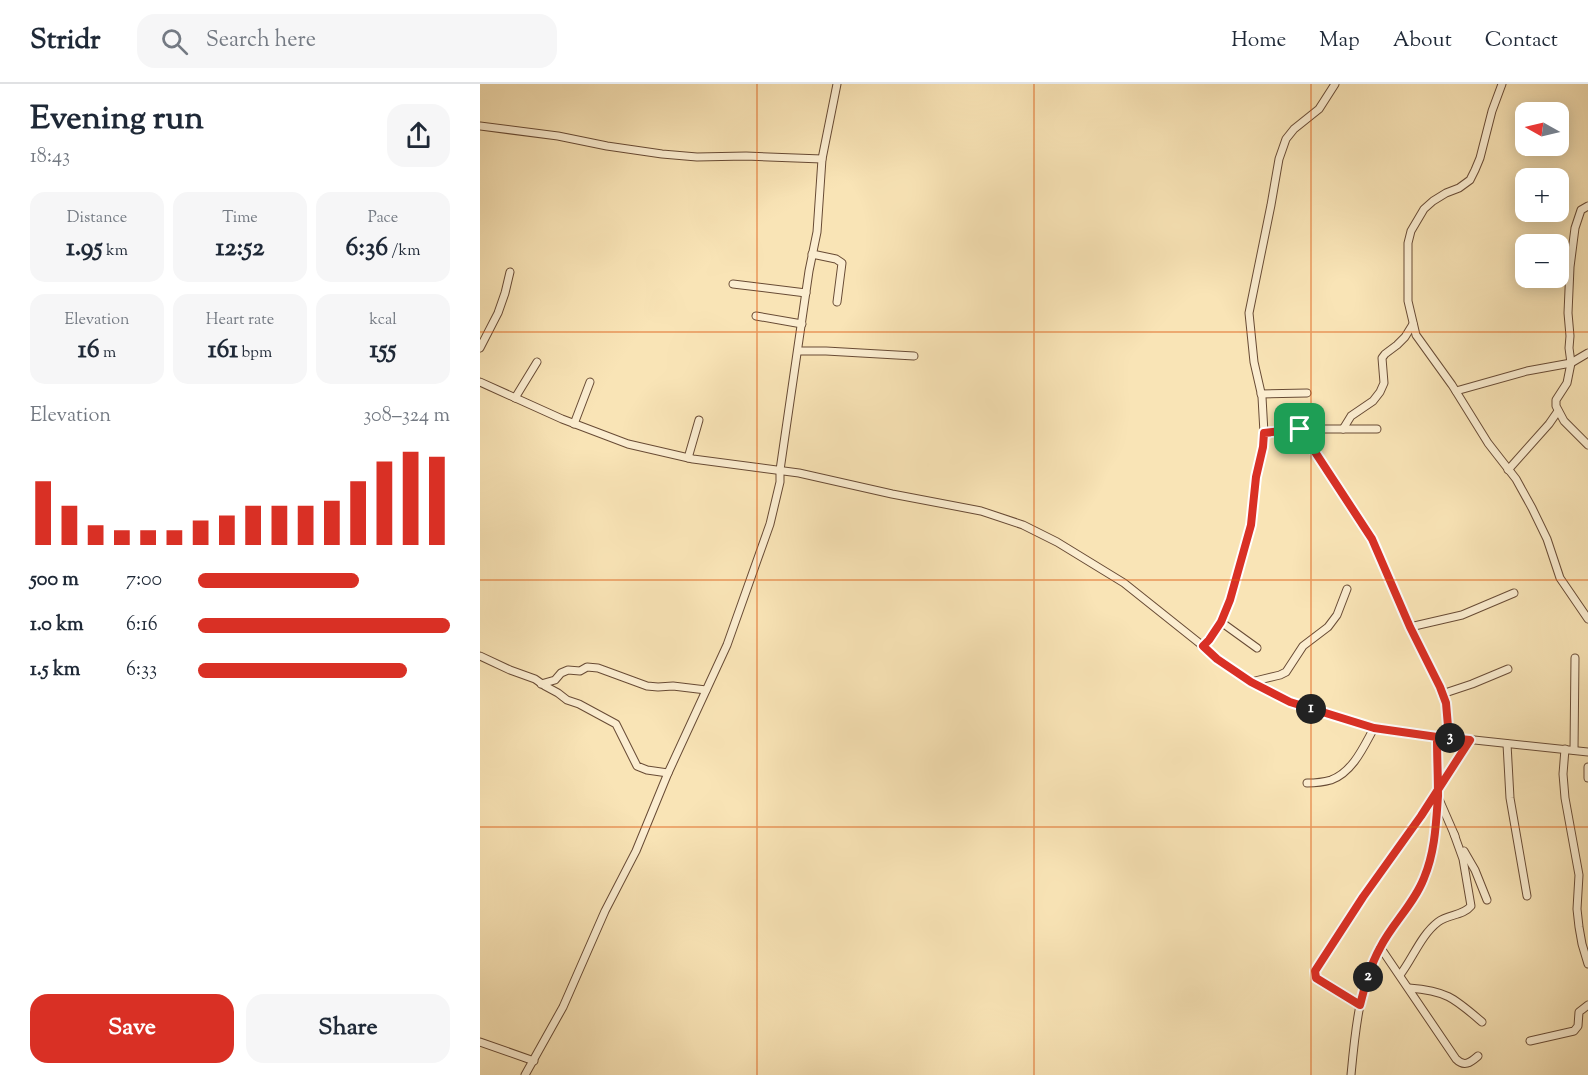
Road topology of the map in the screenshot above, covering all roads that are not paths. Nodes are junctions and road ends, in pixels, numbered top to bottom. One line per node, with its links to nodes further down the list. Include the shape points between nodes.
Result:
1 (837, 84): 5 (street)
2 (1335, 84): 25 (street, via 1319,110 1286,139 1279,159 1249,313)
3 (1502, 84): 14 (street, via 1470,180 1424,208 1411,231 1407,289)
4 (480, 126): 5 (street, via 697,158)
5 (822, 159): 7 (street)
6 (1588, 206): 20 (street, via 1579,214 1570,267)
7 (812, 254): 10 (street); 11 (street, via 842,263)
8 (510, 272): 15 (street, via 498,313)
9 (733, 284): 10 (street)
10 (806, 293): 13 (street)
11 (837, 302)
12 (756, 316): 13 (street)
13 (802, 324): 16 (street)
14 (1413, 324): 23 (street, via 1416,335); 31 (street, via 1382,358 1384,383 1380,392 1351,416)
15 (480, 348)
16 (798, 351): 18 (street); 36 (street)
17 (1588, 353): 20 (street)
18 (914, 356)
19 (537, 362): 26 (street)
20 (1571, 363): 23 (street); 27 (street, via 1567,383 1556,400)
21 (480, 382): 26 (street)
22 (590, 382): 29 (street)
23 (1456, 391): 37 (street)
24 (1306, 393): 25 (street)
25 (1261, 394): 33 (street)
26 (515, 398): 29 (street)
27 (1558, 411): 34 (street); 37 (street)
28 (699, 420): 35 (street)
29 (574, 424): 35 (street, via 628,444)
30 (1300, 429): 31 (street); 33 (street); 42 (street, via 1372,539)
31 (1343, 429): 32 (street)
32 (1377, 429)
33 (1264, 433): 41 (street, via 1251,525)
34 (1588, 445)
35 (688, 458): 36 (street)
36 (780, 470): 43 (street, via 981,512 1023,525 1124,583); 50 (street, via 770,524 727,645)
37 (1508, 470): 40 (street, via 1532,508 1560,578)
38 (1347, 589): 48 (street, via 1337,615 1303,646 1286,672)
39 (1514, 593): 42 (street, via 1462,615)
40 (1588, 619)
41 (1221, 622): 43 (street); 44 (street)
42 (1410, 627): 51 (street)
43 (1203, 646): 48 (street)
44 (1257, 648)
45 (480, 656): 49 (street)
46 (1575, 658): 58 (street)
47 (1508, 669): 51 (street)
48 (1251, 682): 52 (street, via 1290,702)
49 (541, 684): 50 (street, via 568,670 587,667 647,686); 61 (street, via 616,724 637,766)
50 (706, 690): 61 (street)
51 (1442, 694): 54 (street)
52 (1374, 728): 53 (street); 63 (street, via 1352,764 1339,777)
53 (1437, 737): 54 (street); 64 (street)
54 (1449, 738): 55 (street)
55 (1470, 740): 56 (street); 64 (street)
56 (1507, 744): 57 (street); 66 (street, via 1510,798)
57 (1565, 749): 58 (street); 69 (street, via 1565,798 1579,875 1579,927)
58 (1574, 750): 59 (street)
59 (1588, 752)
60 (1588, 767): 62 (street)
61 (668, 773): 78 (street, via 636,851)
62 (1588, 778)
63 (1307, 783)
64 (1438, 794): 65 (street); 68 (street, via 1436,835 1424,878); 72 (street, via 1315,971 1316,978)
65 (1454, 834): 67 (street); 70 (street, via 1472,906 1440,920 1419,943)
66 (1527, 896)
67 (1487, 900)
68 (1380, 947): 70 (street); 72 (street)
69 (1588, 964)
70 (1400, 975): 71 (street)
71 (1409, 988): 74 (street, via 1450,997); 77 (street, via 1460,1063 1466,1064)
72 (1360, 1005): 80 (street)
73 (1588, 1005): 75 (street, via 1579,1012 1574,1031)
74 (1482, 1022)
75 (1530, 1041)
76 (480, 1042): 78 (street)
77 (1478, 1056)
78 (534, 1061): 79 (street)
79 (525, 1075)
80 (1351, 1075)

